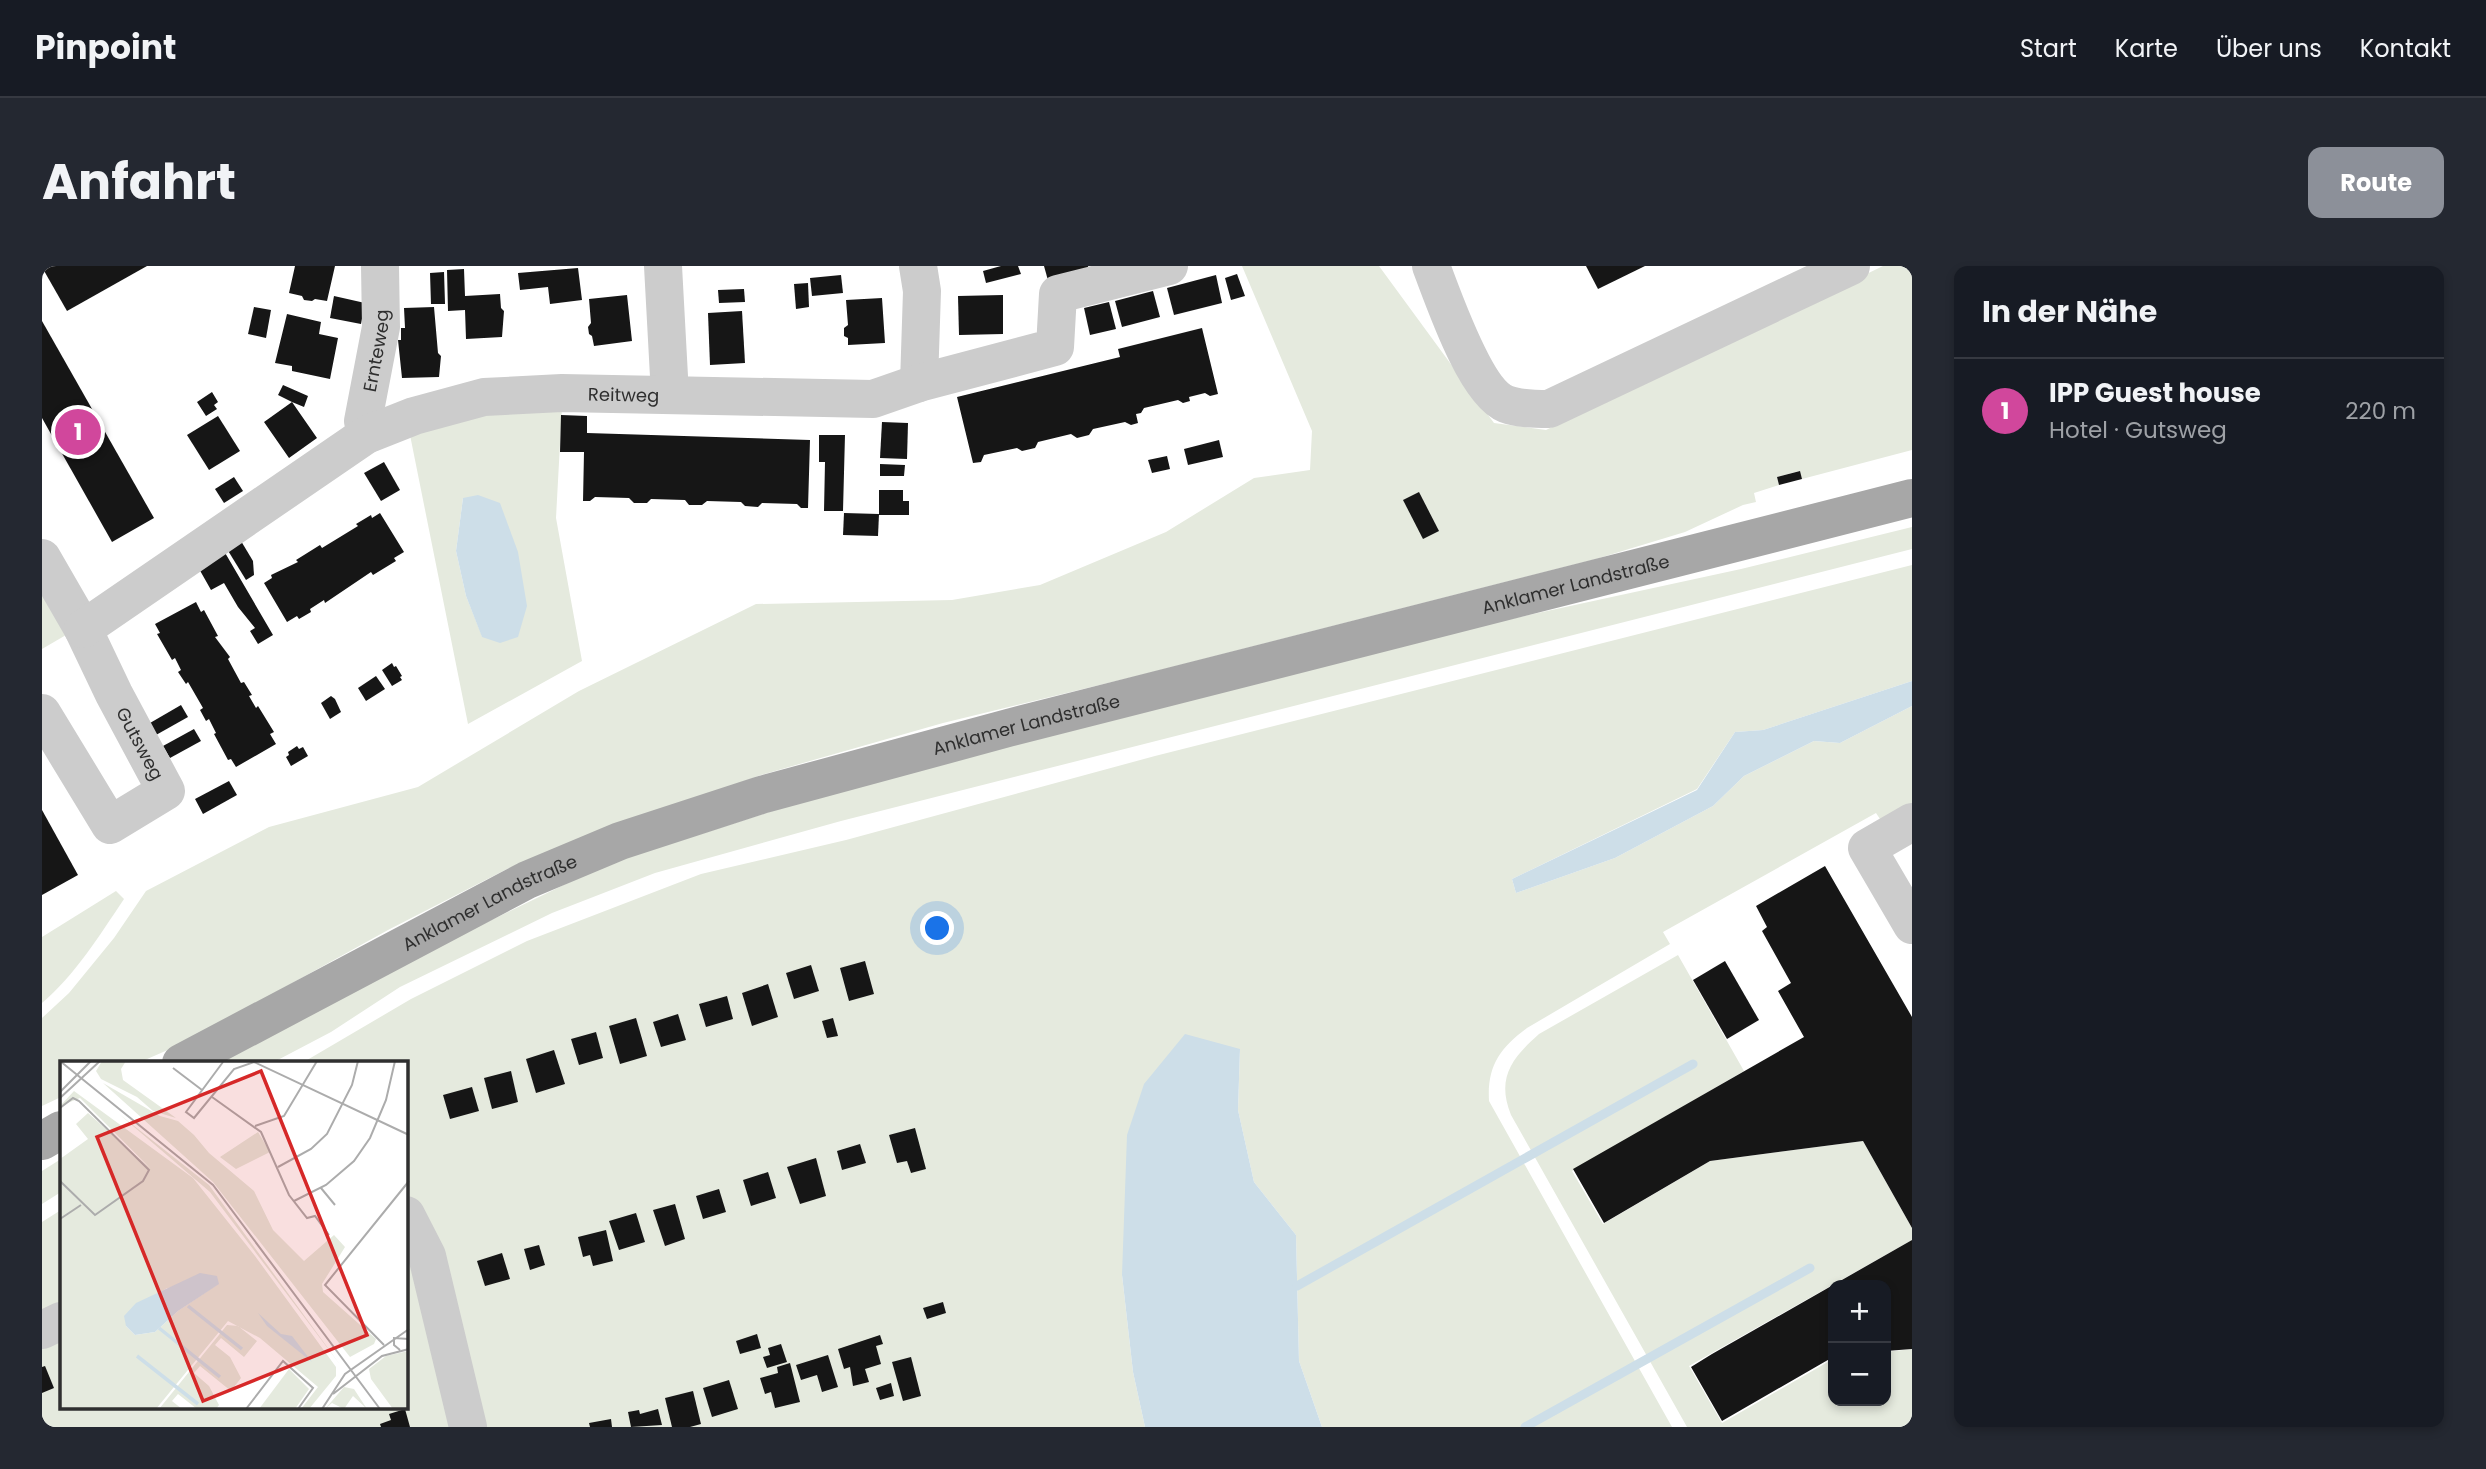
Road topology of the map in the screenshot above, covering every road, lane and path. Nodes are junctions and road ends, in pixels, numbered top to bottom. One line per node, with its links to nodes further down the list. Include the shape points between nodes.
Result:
1 (380, 266): 9 (street, Ernteweg, via 381,327 363,421)
2 (663, 266): 8 (street)
3 (918, 266): 7 (street, via 922,291)
4 (1169, 266): 7 (street, Reitweg, via 1058,294 1055,347)
5 (1431, 266): 6 (street, via 1465,352 1486,385 1503,403 1546,409)
6 (1851, 266)
7 (919, 383): 8 (street, Reitweg, via 873,399)
8 (670, 395): 9 (street, Reitweg, via 484,397)
9 (366, 435): 12 (street, Reitweg)
10 (1912, 498): 16 (main road, Anklamer Landstraße, via 1175,684 696,816 620,841 527,880)
11 (42, 558): 12 (street, Gutsweg)
12 (83, 629): 13 (street, Gutsweg, via 166,792 110,825)
13 (42, 713)
14 (1912, 822): 15 (street, via 1867,848)
15 (1912, 925)
16 (185, 1061)
17 (60, 1131): 18 (main road)
18 (42, 1141)
19 (408, 1219): 22 (street, via 427,1256)
20 (60, 1321): 21 (street)
21 (42, 1329)
22 (468, 1427)

